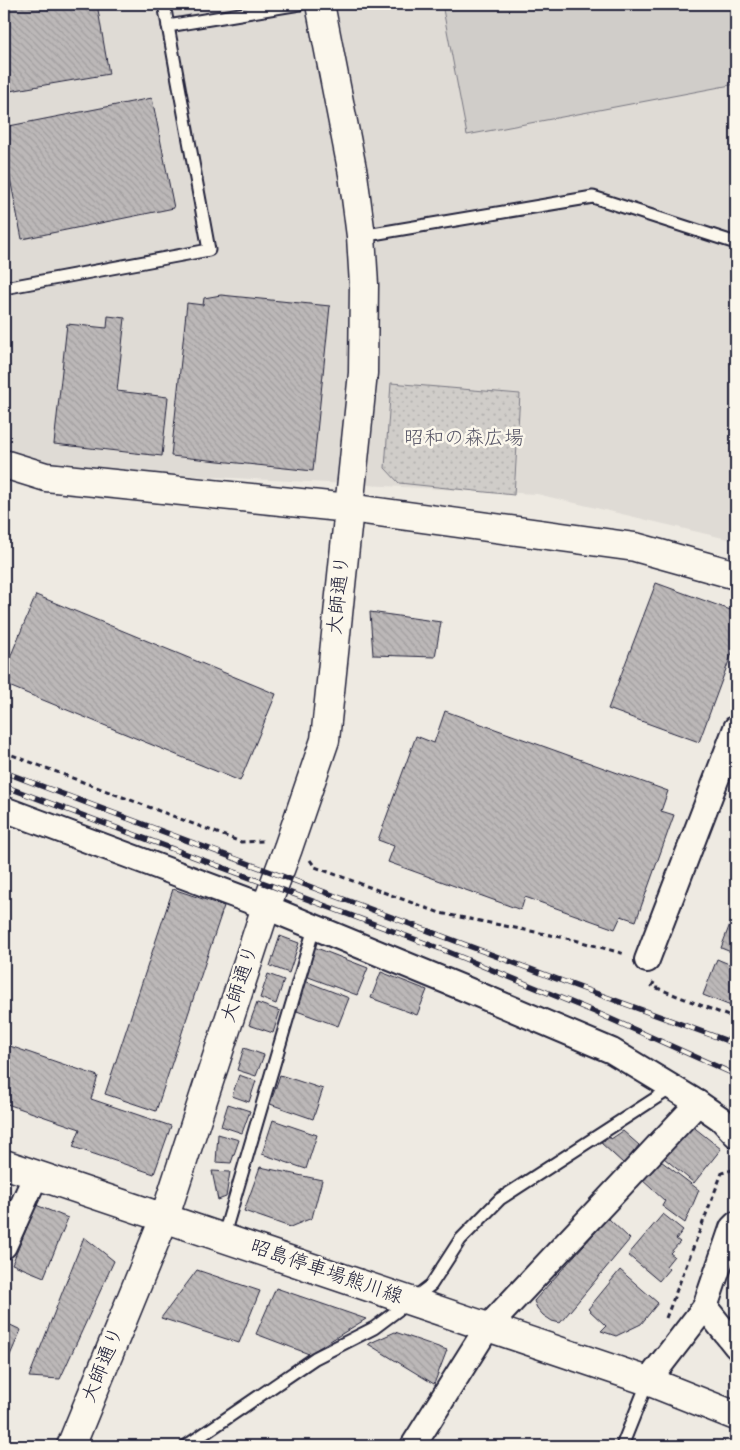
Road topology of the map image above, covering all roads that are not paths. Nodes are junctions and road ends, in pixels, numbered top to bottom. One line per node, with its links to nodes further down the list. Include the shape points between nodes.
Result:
1 (164, 4): 4 (lane)
2 (300, 4): 4 (lane)
3 (320, 4): 5 (street, 大師通り, via 353,174)
4 (168, 26): 7 (lane, via 209,250)
5 (361, 236): 6 (lane, via 592,197); 9 (street, 大師通り, via 363,373)
6 (736, 244)
7 (4, 288)
8 (4, 464): 9 (street, via 46,477)
9 (349, 508): 10 (street, via 635,547); 13 (street, 大師通り, via 325,740)
10 (736, 575)
11 (736, 728): 15 (street)
12 (4, 809): 13 (street)
13 (266, 907): 14 (street); 21 (street, 大師通り)
14 (314, 928): 16 (street, via 612,1051); 23 (lane)
15 (651, 970)
16 (674, 1087): 17 (street); 25 (lane, via 500,1199 460,1240 431,1285)
17 (698, 1103): 18 (street, via 721,1119); 27 (street)
18 (736, 1135)
19 (4, 1164): 20 (street, 昭島停車場熊川線)
20 (36, 1175): 21 (street, 昭島停車場熊川線); 24 (street)
21 (164, 1219): 23 (street, 昭島停車場熊川線); 31 (street, 大師通り)
22 (736, 1224): 26 (street)
23 (223, 1239): 25 (street, 昭島停車場熊川線)
24 (4, 1246)
25 (410, 1301): 27 (street, 昭島停車場熊川線); 32 (lane, via 374,1328 315,1358)
26 (705, 1307): 28 (street); 29 (street)
27 (487, 1328): 29 (street, 昭島停車場熊川線); 33 (street)
28 (734, 1335)
29 (648, 1382): 30 (street, 昭島停車場熊川線); 34 (lane)
30 (736, 1416)
31 (71, 1446)
32 (186, 1446)
33 (413, 1446)
34 (622, 1446)

